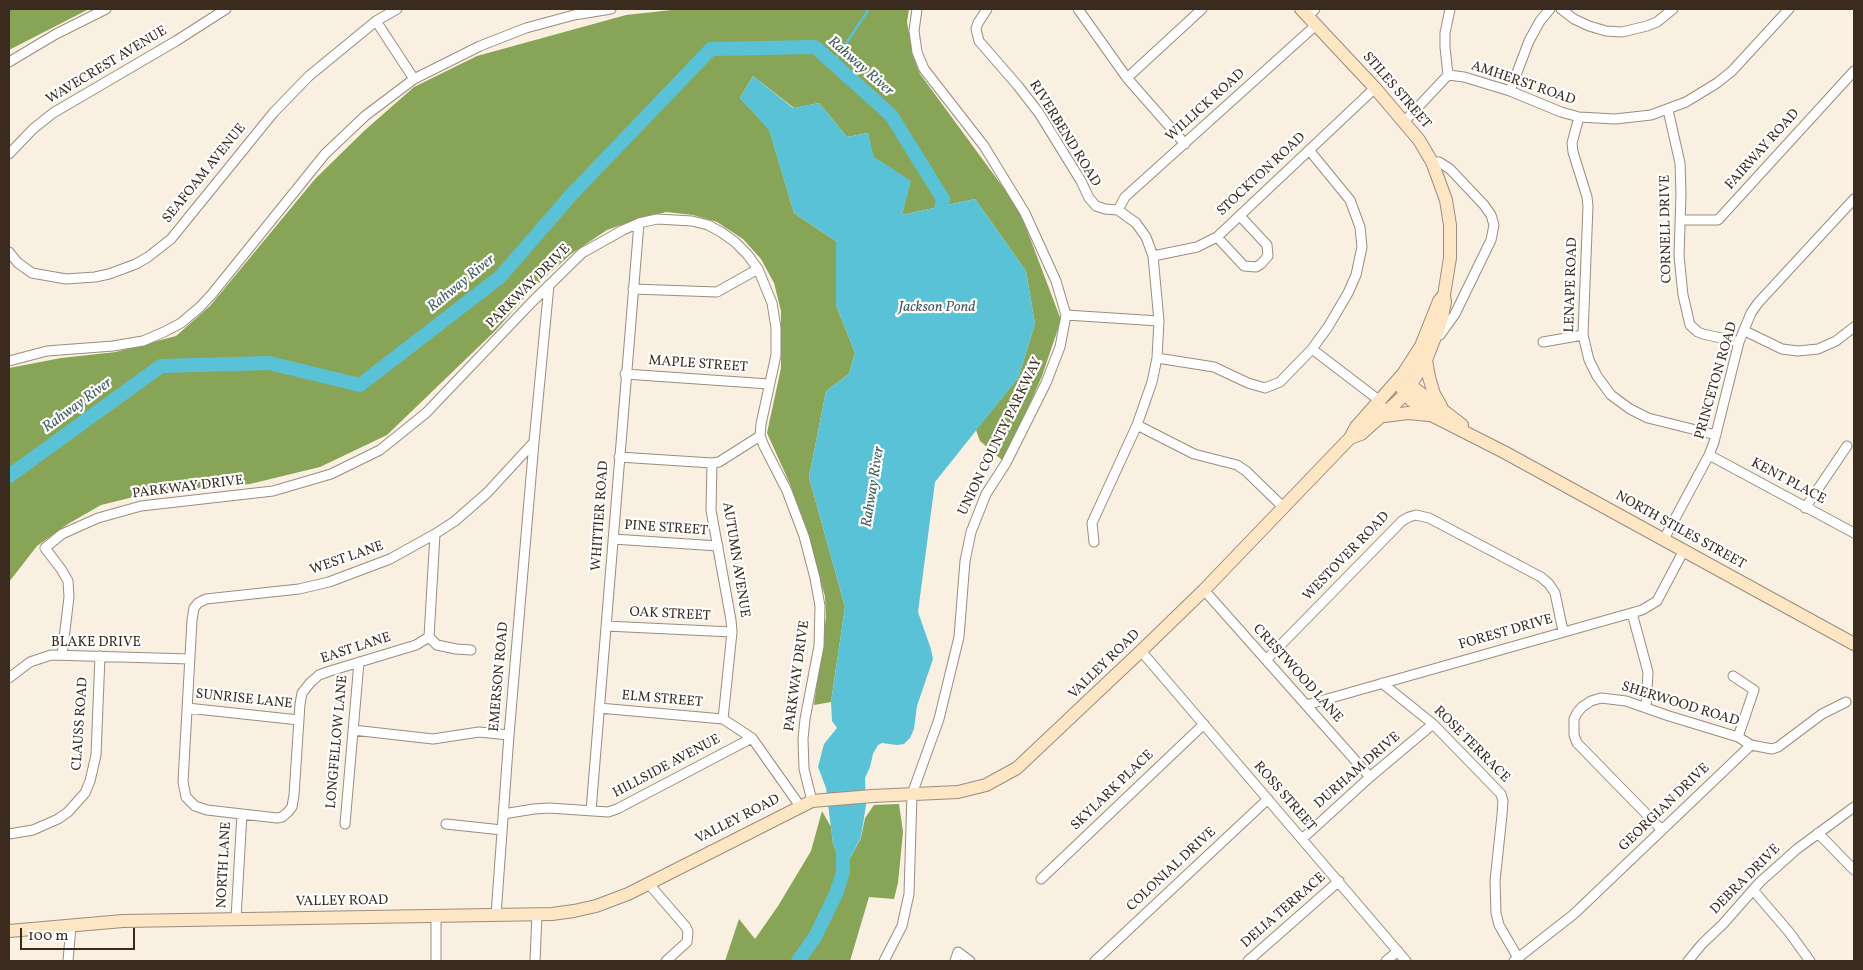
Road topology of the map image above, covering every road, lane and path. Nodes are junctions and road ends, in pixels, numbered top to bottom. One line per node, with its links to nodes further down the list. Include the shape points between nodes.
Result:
1 (106, 9): 16 (street)
2 (226, 9): 28 (street, WAVECREST AVENUE, via 53,113)
3 (397, 9): 15 (street, SEAFOAM AVENUE)
4 (611, 9): 20 (street, via 526,28 480,46)
5 (917, 9): 42 (street, UNION COUNTY PARKWAY, via 914,31 924,69 984,146 1025,213 1056,281)
6 (987, 9): 31 (street, RIVERBEND ROAD, via 976,29 979,41 1039,113 1089,198 1096,206)
7 (1078, 9): 19 (street)
8 (1202, 9): 19 (street)
9 (1450, 9): 18 (street, via 1445,33)
10 (1550, 9): 22 (street, via 1529,41)
11 (1562, 9): 12 (street, via 1589,26 1622,32 1656,22)
12 (1673, 9)
13 (1790, 9): 23 (street, AMHERST ROAD, via 1717,83)
14 (1310, 15): 21 (street, STILES STREET); 26 (street, WILLICK ROAD)
15 (376, 21): 20 (street); 36 (street, SEAFOAM AVENUE, via 309,76 274,112 180,228 148,257 109,274 66,279 32,273)
16 (9, 62)
17 (1854, 71): 33 (street, FAIRWAY ROAD, via 1718,220)
18 (1448, 75): 22 (street, AMHERST ROAD); 25 (street)
19 (1126, 78): 26 (street)
20 (414, 79): 53 (street, via 365,116 325,154 212,294 181,323 143,341 47,352)
21 (1375, 88): 25 (street, STILES STREET); 27 (street, STOCKTON ROAD)
22 (1510, 91): 24 (street, AMHERST ROAD)
23 (1668, 110): 24 (street, AMHERST ROAD, via 1615,120); 33 (street, CORNELL DRIVE, via 1680,162)
24 (1579, 117): 46 (street, LENAPE ROAD, via 1572,142 1588,206)
25 (1404, 122): 29 (street, STILES STREET)
26 (1185, 144): 31 (street, WILLICK ROAD, via 1126,197)
27 (1310, 150): 32 (street, STOCKTON ROAD); 50 (street, via 1350,200 1360,227 1362,247 1356,276 1348,293)
28 (9, 154)
29 (1432, 162): 41 (street, STILES STREET, via 1446,200 1450,225 1450,258); 49 (street, via 1439,162 1450,169 1484,205 1494,225 1491,240 1455,314)
30 (1854, 199): 45 (street, PRINCETON ROAD, via 1758,303)
31 (1118, 210): 37 (street, RIVERBEND ROAD, via 1136,223)
32 (1240, 216): 35 (street, STOCKTON ROAD); 35 (street, via 1267,245 1268,256 1261,264 1244,266)
33 (1680, 220): 48 (street, CORNELL DRIVE, via 1679,256 1690,325 1703,334)
34 (639, 223): 38 (street, PARKWAY DRIVE, via 676,219 708,225 735,242); 39 (street, PARKWAY DRIVE, via 582,253); 40 (street, WHITTIER ROAD)
35 (1217, 237): 37 (street, STOCKTON ROAD, via 1197,247)
36 (9, 252)
37 (1153, 256): 43 (street, RIVERBEND ROAD)
38 (758, 269): 40 (street, via 716,292); 56 (street, PARKWAY DRIVE, via 772,303 776,328 776,355)
39 (549, 285): 65 (street); 88 (street, PARKWAY DRIVE, via 426,413 380,450 331,474 273,491 140,506 98,518 62,534 45,548 68,581)
40 (633, 288): 54 (street, WHITTIER ROAD)
41 (1444, 295): 49 (street, STILES STREET, via 1441,322); 55 (street, STILES STREET, via 1421,346)
42 (1066, 315): 43 (street); 111 (street, UNION COUNTY PARKWAY, via 1060,347 1046,383 1006,463 986,494 971,532 965,561 959,637 939,719)
43 (1159, 320): 51 (street, RIVERBEND ROAD)
44 (1854, 327): 45 (street, via 1836,341 1818,349 1798,352 1782,349)
45 (1745, 331): 48 (street, PRINCETON ROAD)
46 (1583, 335): 47 (street); 62 (street, LENAPE ROAD, via 1589,360 1611,395 1648,418)
47 (1543, 342)
48 (1739, 342): 62 (street, PRINCETON ROAD)
49 (1434, 343): 52 (street, STILES STREET)
50 (1312, 349): 51 (street, via 1280,382 1265,388 1214,367); 58 (street)
51 (1157, 358): 61 (street, RIVERBEND ROAD)
52 (1426, 360): 57 (street, STILES STREET); 59 (street)
53 (9, 361)
54 (625, 374): 56 (street, MAPLE STREET); 68 (street, WHITTIER ROAD)
55 (1397, 382): 57 (street, NORTH STILES STREET); 58 (street, VALLEY ROAD)
56 (769, 384): 63 (street, PARKWAY DRIVE)
57 (1408, 390): 59 (street, NORTH STILES STREET, via 1420,408); 60 (street, VALLEY ROAD)
58 (1380, 401): 60 (street); 64 (street, VALLEY ROAD)
59 (1437, 413): 60 (street); 75 (street, NORTH STILES STREET, via 1484,443)
60 (1384, 416): 64 (street, VALLEY ROAD, via 1361,434)
61 (1137, 425): 70 (street, via 1194,454 1237,465); 76 (street, RIVERBEND ROAD, via 1092,523)
62 (1716, 435): 67 (street, PRINCETON ROAD)
63 (760, 436): 69 (street, via 719,462); 113 (street, PARKWAY DRIVE, via 787,491 804,536 820,606 819,646 803,739 804,768)
64 (1350, 438): 70 (street, VALLEY ROAD)
65 (534, 442): 73 (street, WEST LANE, via 486,493); 106 (street, EMERSON ROAD)
66 (1847, 446): 71 (street)
67 (1709, 455): 71 (street, KENT PLACE); 75 (street, PRINCETON ROAD)
68 (619, 457): 69 (street); 74 (street, WHITTIER ROAD)
69 (712, 463): 77 (street, AUTUMN AVENUE, via 711,501)
70 (1283, 507): 79 (street, VALLEY ROAD)
71 (1805, 508): 72 (street, KENT PLACE)
72 (1854, 533)
73 (435, 534): 84 (street); 90 (street, WEST LANE, via 390,559 329,582 299,589 206,599 198,603 192,620)
74 (613, 539): 77 (street, PINE STREET); 81 (street, WHITTIER ROAD)
75 (1664, 539): 78 (street, NORTH STILES STREET)
76 (1094, 542)
77 (718, 546): 83 (street, AUTUMN AVENUE)
78 (1684, 550): 80 (street, FOREST DRIVE, via 1657,601); 85 (street, NORTH STILES STREET)
79 (1204, 590): 87 (street, VALLEY ROAD); 91 (street, CRESTWOOD LANE)
80 (1632, 613): 82 (street, FOREST DRIVE); 100 (street, via 1648,672)
81 (606, 626): 83 (street, OAK STREET); 99 (street, WHITTIER ROAD)
82 (1563, 631): 91 (street, WESTOVER ROAD, via 1550,584 1429,518 1416,515 1402,521); 95 (street, FOREST DRIVE)
83 (732, 632): 101 (street, AUTUMN AVENUE)
84 (429, 637): 86 (street, via 437,645); 92 (street, EAST LANE, via 416,645)
85 (1854, 644)
86 (471, 650)
87 (1141, 651): 103 (street, ROSS STREET); 111 (street, VALLEY ROAD, via 1018,768 973,789)
88 (62, 655): 89 (street, BLAKE DRIVE); 94 (street, BLAKE DRIVE, via 38,658)
89 (100, 656): 90 (street, BLAKE DRIVE); 123 (street, CLAUSS ROAD, via 96,756 85,793 58,820 33,830)
90 (190, 659): 98 (street, WEST LANE)
91 (1266, 660): 97 (street, CRESTWOOD LANE)
92 (359, 662): 102 (street, EAST LANE, via 319,675 310,683 302,693); 105 (street, LONGFELLOW LANE)
93 (1733, 676): 107 (street, via 1754,690)
94 (9, 678)
95 (1382, 683): 97 (street, FOREST DRIVE); 104 (street, ROSE TERRACE)
96 (1846, 702): 109 (street, via 1822,714 1778,746)
97 (1306, 705): 110 (street, CRESTWOOD LANE)
98 (187, 708): 102 (street, SUNRISE LANE); 116 (street, WEST LANE, via 183,782 186,798 195,806 208,810)
99 (599, 708): 101 (street, ELM STREET); 115 (street, WHITTIER ROAD)
100 (1646, 708): 107 (street, SHERWOOD ROAD); 121 (street, SHERWOOD ROAD, via 1611,698 1591,701 1577,713 1574,736)
101 (724, 719): 108 (street)
102 (299, 720): 116 (street, EAST LANE, via 292,807 282,817 276,818)
103 (1204, 724): 112 (street, ROSS STREET); 126 (street, SKYLARK PLACE)
104 (1433, 724): 110 (street, DURHAM DRIVE); 138 (street, ROSE TERRACE, via 1501,794 1496,913)
105 (353, 730): 106 (street, via 433,739 479,732); 118 (street, LONGFELLOW LANE)
106 (508, 735): 117 (street, EMERSON ROAD)
107 (1738, 737): 109 (street, SHERWOOD ROAD)
108 (752, 738): 113 (street); 115 (street, HILLSIDE AVENUE, via 616,809)
109 (1751, 745): 121 (street, GEORGIAN DRIVE)
110 (1370, 777): 124 (street, DURHAM DRIVE)
111 (912, 794): 113 (street, VALLEY ROAD); 143 (street, via 909,894 902,926)
112 (1268, 799): 124 (street, ROSS STREET); 146 (street, COLONIAL DRIVE)
113 (811, 802): 128 (street, VALLEY ROAD)
114 (1854, 807): 122 (street, DEBRA DRIVE)
115 (591, 811): 117 (street, HILLSIDE AVENUE, via 542,808)
116 (242, 814): 133 (street, NORTH LANE)
117 (503, 814): 120 (street, EMERSON ROAD)
118 (345, 824)
119 (446, 824): 120 (street)
120 (502, 830): 131 (street, EMERSON ROAD)
121 (1662, 830): 138 (street, GEORGIAN DRIVE, via 1574,914)
122 (1818, 833): 125 (street); 129 (street, DEBRA DRIVE)
123 (9, 834)
124 (1302, 839): 127 (street, ROSS STREET)
125 (1854, 870)
126 (1041, 878)
127 (1339, 881): 136 (street, ROSS STREET); 147 (street, DELIA TERRACE)
128 (648, 883): 130 (street, VALLEY ROAD, via 596,906); 142 (street, via 688,932 686,942)
129 (1753, 890): 137 (street, DEBRA DRIVE); 150 (street)
130 (537, 914): 131 (street, VALLEY ROAD); 141 (street)
131 (496, 915): 132 (street, VALLEY ROAD)
132 (436, 916): 133 (street, VALLEY ROAD); 140 (street)
133 (236, 918): 134 (street, VALLEY ROAD)
134 (71, 926): 135 (street, VALLEY ROAD); 139 (street)
135 (9, 932)
136 (1398, 951): 148 (street); 149 (street, ROSS STREET)
137 (1694, 959)
138 (1516, 960)
139 (68, 961)
140 (436, 961)
141 (535, 961)
142 (666, 961)
143 (884, 961)
144 (955, 961): 145 (street, via 958,952)
145 (970, 961)
146 (1095, 961)
147 (1248, 961)
148 (1386, 961)
149 (1406, 961)
150 (1810, 961)

